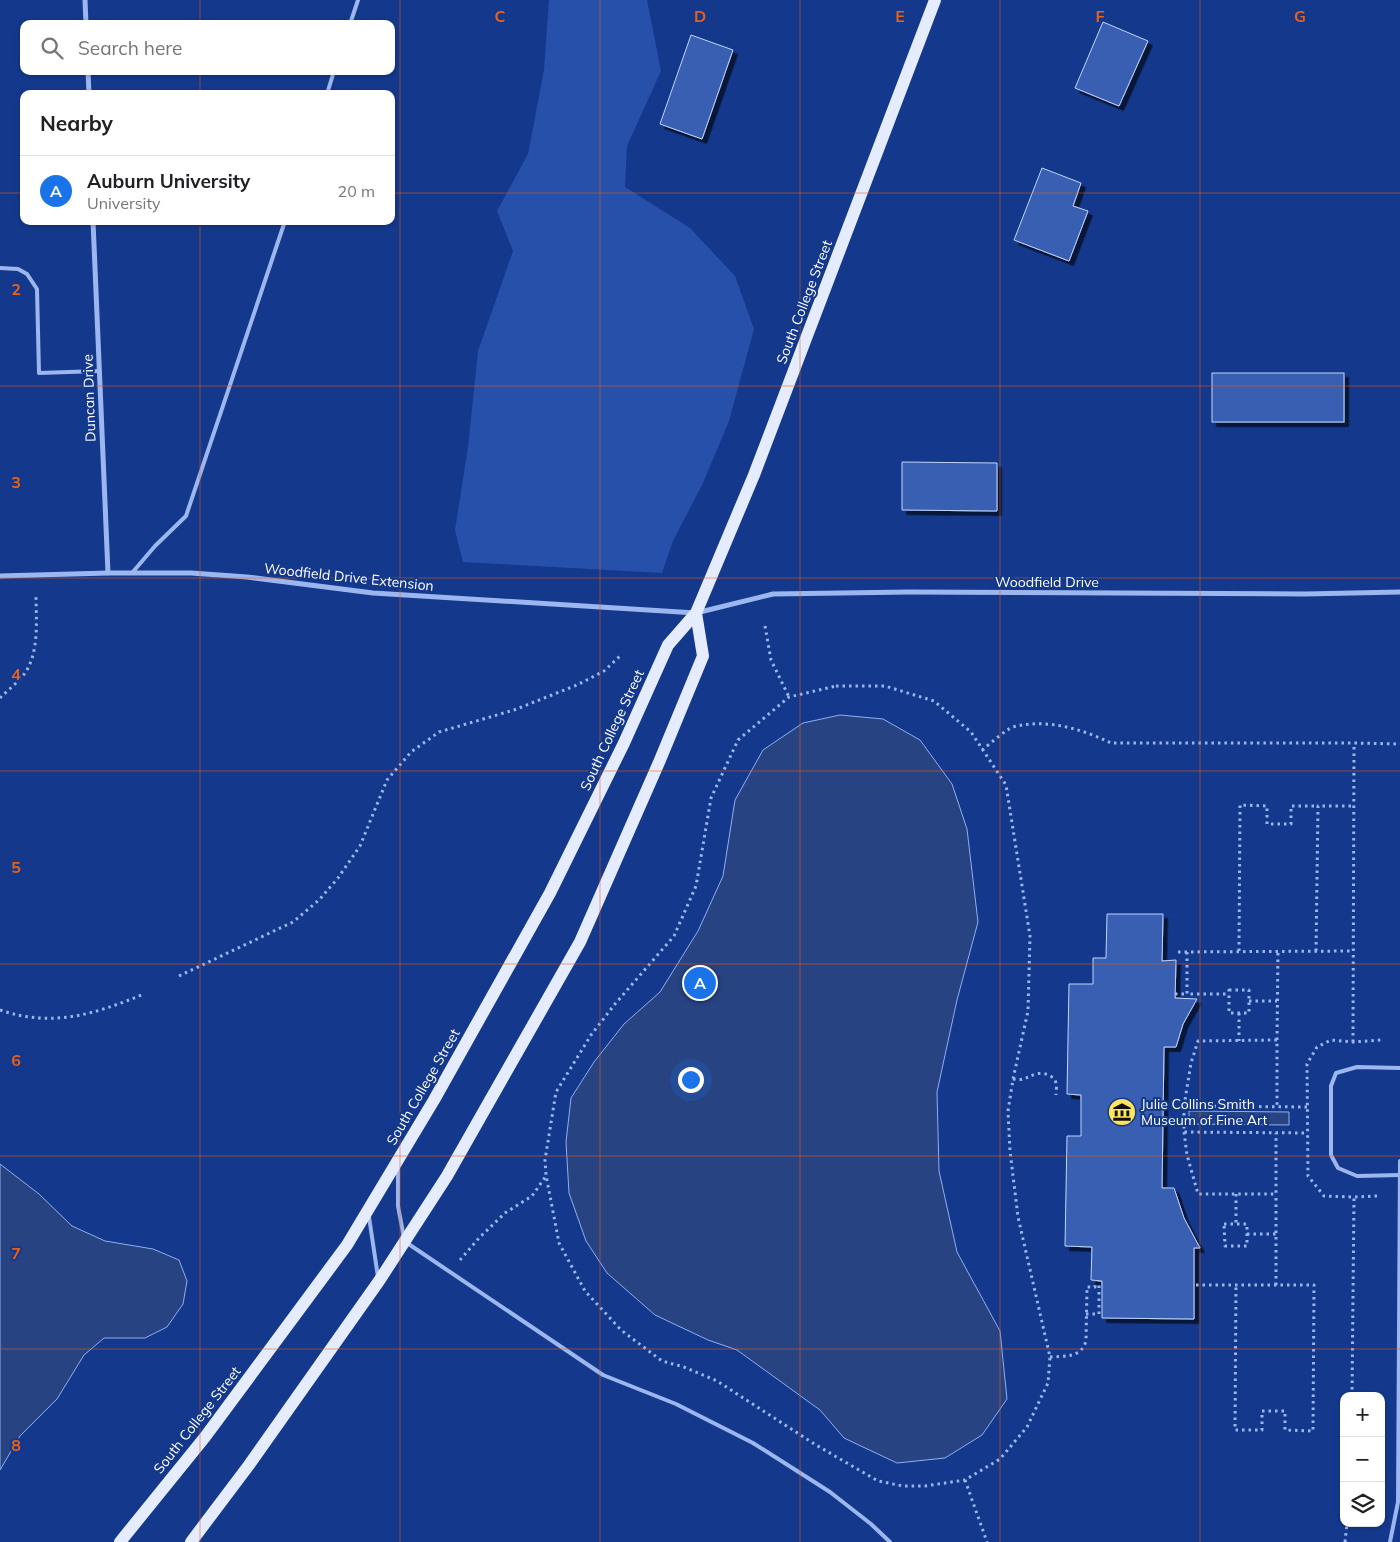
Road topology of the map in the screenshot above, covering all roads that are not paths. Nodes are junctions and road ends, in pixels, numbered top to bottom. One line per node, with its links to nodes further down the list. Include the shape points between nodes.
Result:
1 (85, 0): 4 (street)
2 (358, 0): 5 (lane)
3 (935, 0): 18 (main road, South College Street, via 754,475)
4 (86, 20)
5 (351, 20)
6 (88, 75): 8 (street)
7 (333, 75): 9 (lane)
8 (89, 90)
9 (328, 90)
10 (93, 225): 13 (street, Duncan Drive)
11 (284, 225): 15 (lane, via 186,516)
12 (0, 268): 13 (lane, via 18,269 27,274 37,289 39,372)
13 (99, 371): 14 (street, Duncan Drive)
14 (108, 573): 15 (street, Woodfield Drive Extension); 16 (street, Woodfield Drive Extension)
15 (132, 573): 18 (street, Woodfield Drive Extension, via 191,573 373,593)
16 (0, 576)
17 (1400, 592): 18 (street, Woodfield Drive, via 773,594)
18 (696, 613): 20 (main road, South College Street, via 668,646 550,893); 24 (main road, via 703,656 580,942 447,1176)
19 (1400, 1068): 22 (lane, via 1357,1067 1336,1073 1331,1086 1331,1155 1338,1168 1357,1176)
20 (398, 1160): 23 (main road, South College Street); 24 (lane, via 398,1206)
21 (1400, 1161): 22 (lane)
22 (1400, 1175): 29 (lane, via 1398,1502)
23 (368, 1210): 25 (lane); 26 (main road, South College Street, via 347,1246 205,1437)
24 (404, 1241): 25 (main road); 28 (lane, via 603,1375 676,1404 753,1443 830,1492)
25 (379, 1281): 27 (main road)
26 (120, 1542)
27 (191, 1542)
28 (890, 1542)
29 (1390, 1542)

